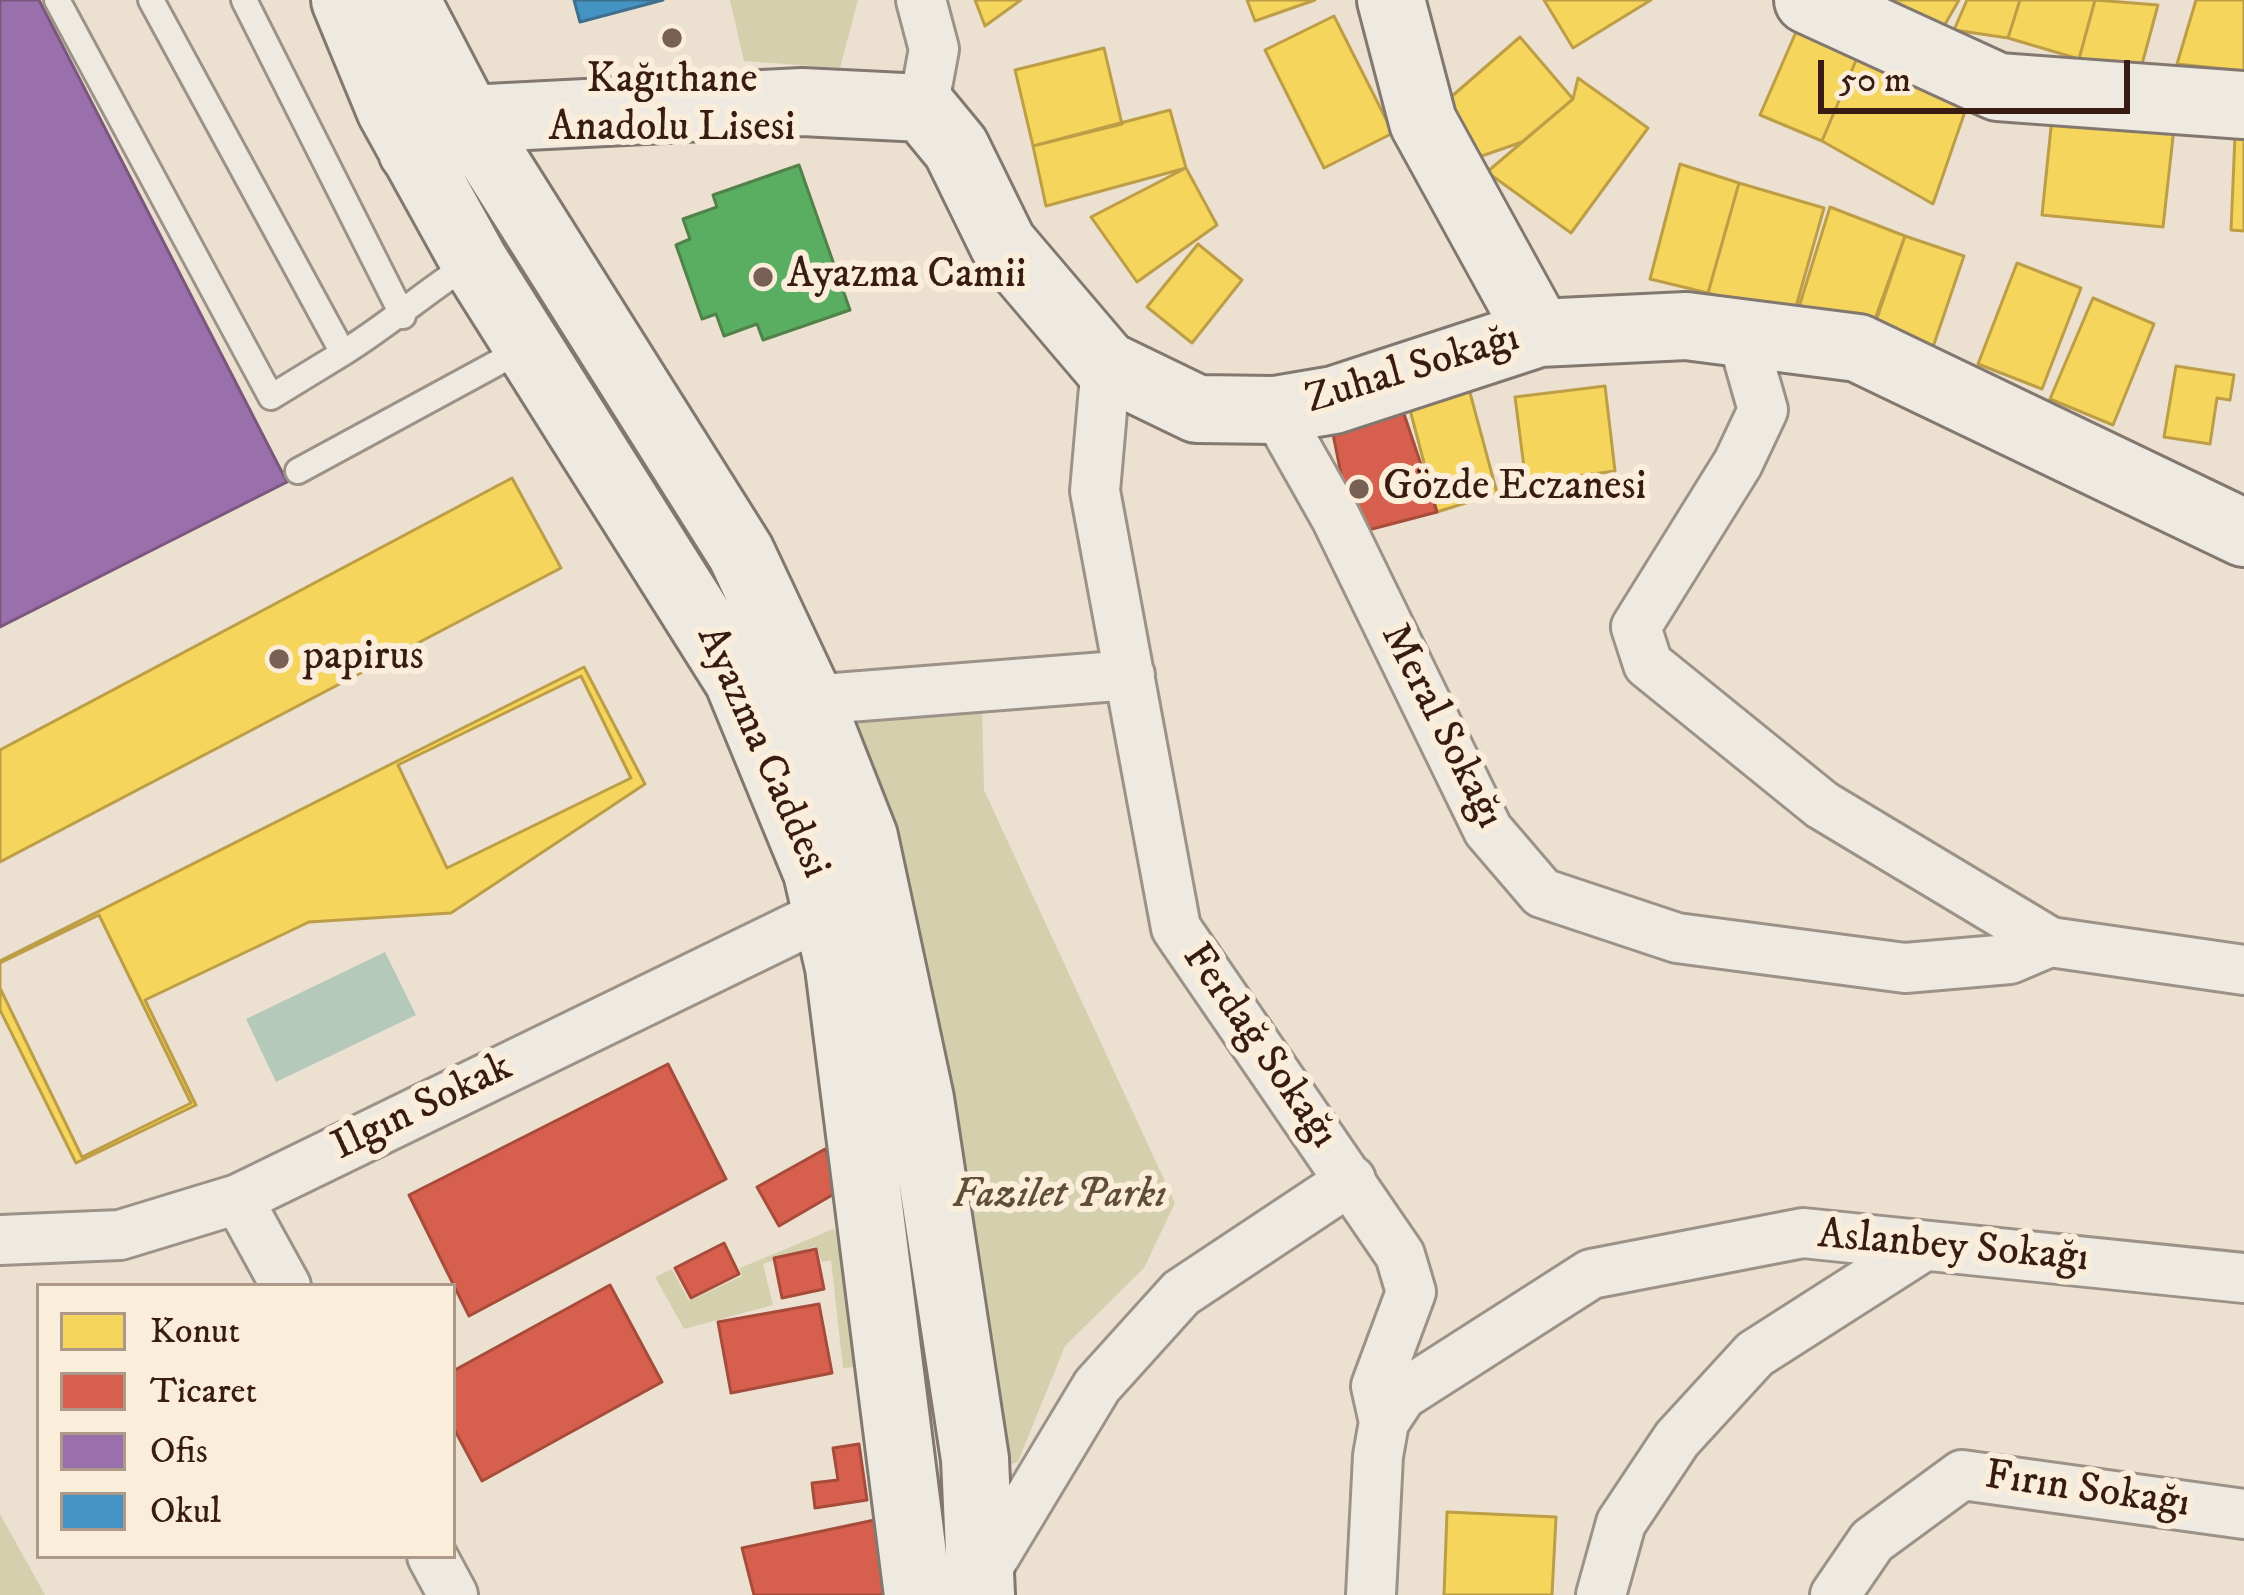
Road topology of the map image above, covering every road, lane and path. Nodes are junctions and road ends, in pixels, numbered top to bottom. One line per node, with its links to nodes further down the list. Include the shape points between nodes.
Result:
1 (57, 0): 18 (lane, via 271,397)
2 (151, 0): 18 (lane)
3 (244, 0): 14 (lane)
4 (345, 0): 12 (main road, Ayazma Caddesi)
5 (406, 0): 11 (main road, Ayazma Caddesi)
6 (921, 0): 10 (street, via 934,49)
7 (1391, 0): 15 (main road, via 1423,122)
8 (1808, 0): 9 (main road, via 1999,87)
9 (2244, 105)
10 (923, 108): 11 (main road, via 802,102); 19 (main road, Zuhal Sokağı, via 956,148 1003,244)
11 (468, 119): 12 (main road); 21 (main road, Ayazma Caddesi)
12 (412, 151): 13 (main road, Ayazma Caddesi)
13 (474, 261): 14 (lane, via 414,299); 17 (main road, Ayazma Caddesi)
14 (403, 316): 18 (lane)
15 (1539, 333): 16 (main road, Zuhal Sokağı, via 1685,326); 20 (main road, Zuhal Sokağı, via 1334,400)
16 (1741, 333): 23 (main road, Zuhal Sokağı, via 1858,348); 27 (street, Meral Sokağı, via 1762,410 1636,627 1648,664 1822,806)
17 (525, 348): 21 (main road, via 548,334 565,339 625,422); 22 (lane); 26 (main road, Ayazma Caddesi, via 738,680)
18 (344, 353)
19 (1106, 365): 20 (main road, Zuhal Sokağı, via 1196,409); 24 (street, Ferdağ Sokağı, via 1095,491)
20 (1275, 410): 27 (street, Meral Sokağı, via 1488,830 1542,893 1677,938 1905,968 2009,959)
21 (672, 447): 25 (main road, Ayazma Caddesi, via 742,554)
22 (298, 471)
23 (2244, 532)
24 (1130, 675): 25 (street); 29 (street, Ferdağ Sokağı, via 1176,928)
25 (810, 700): 37 (main road, Ayazma Caddesi, via 864,837 920,1099 976,1459)
26 (828, 912): 30 (street, Ilgın Sokak); 38 (main road, Ayazma Caddesi)
27 (2050, 942): 28 (street, Meral Sokağı)
28 (2244, 970)
29 (1351, 1180): 35 (street, Ferdağ Sokağı, via 1400,1255 1411,1292 1376,1386); 37 (street, via 1181,1293 1097,1386)
30 (238, 1199): 31 (street, Ilgın Sokak, via 120,1234); 34 (street)
31 (0, 1240)
32 (1924, 1246): 33 (street, Aslanbey Sokağı); 35 (street, Aslanbey Sokağı, via 1803,1233 1591,1274 1402,1395); 40 (street, via 1755,1354 1678,1439 1621,1523)
33 (2244, 1278)
34 (284, 1283)
35 (1384, 1422): 39 (street)
36 (2244, 1514): 41 (street, Fırın Sokağı, via 1962,1475 1872,1541)
37 (984, 1589)
38 (918, 1595)
39 (1371, 1595)
40 (1601, 1595)
41 (1835, 1595)

